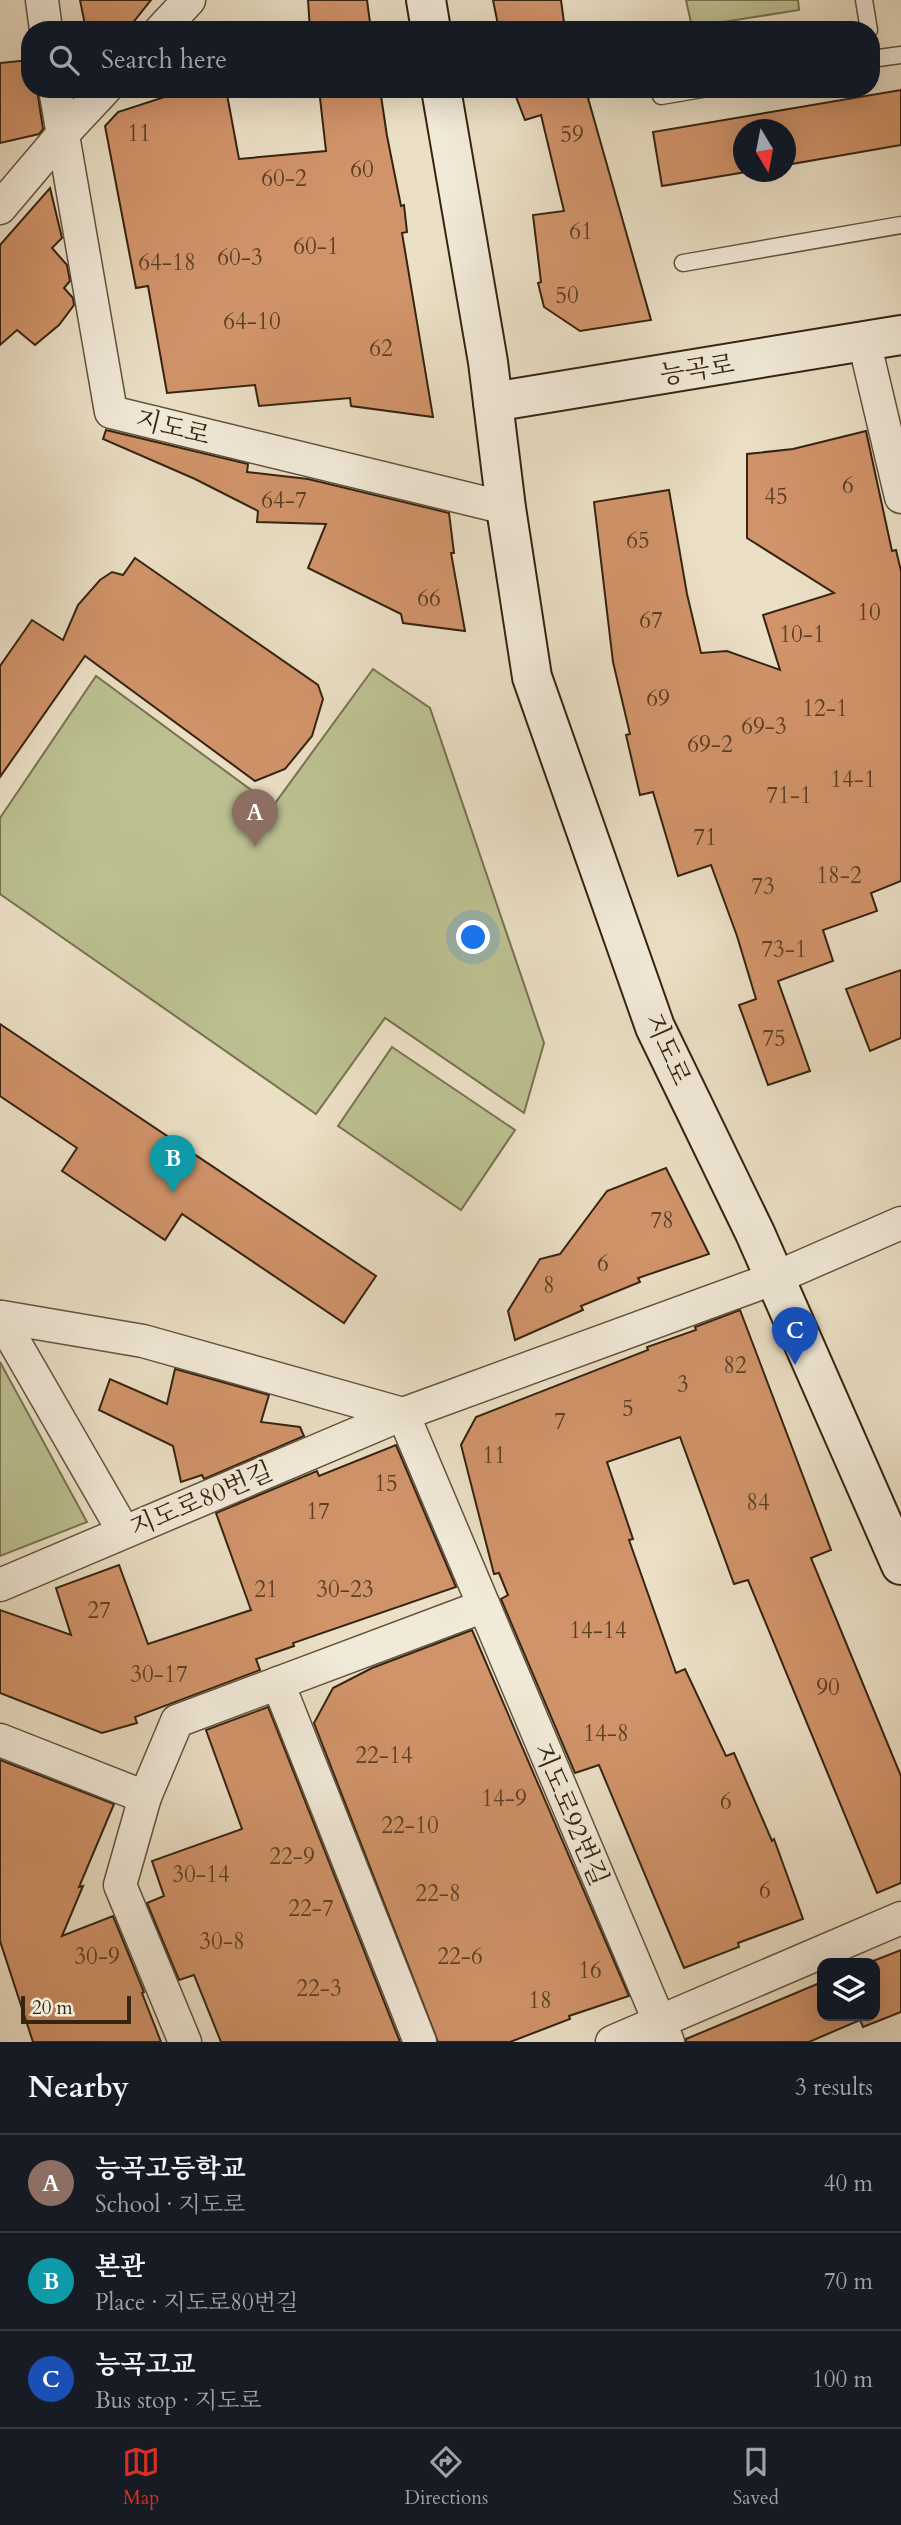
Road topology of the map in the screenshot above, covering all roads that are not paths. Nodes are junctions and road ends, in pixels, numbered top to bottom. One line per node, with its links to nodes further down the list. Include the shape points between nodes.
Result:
1 (42, 0): 5 (street)
2 (189, 0): 6 (street)
3 (426, 0): 7 (main road)
4 (864, 0): 8 (lane)
5 (45, 21)
6 (169, 21)
7 (430, 21)
8 (868, 21)
9 (880, 55): 10 (lane)
10 (901, 55)
11 (56, 98): 14 (street)
12 (97, 98): 14 (street)
13 (442, 98): 20 (main road, 지도로)
14 (61, 136): 15 (street); 22 (street, 지도로, via 111,412)
15 (0, 208)
16 (901, 225): 17 (lane)
17 (682, 263)
18 (901, 335): 19 (main road, 능곡로)
19 (864, 341): 20 (main road, 능곡로); 21 (street)
20 (493, 402): 22 (main road, 지도로)
21 (901, 497)
22 (506, 508): 24 (main road, 지도로, via 532,677 655,1027)
23 (901, 1223): 24 (street, 지도로80번길)
24 (775, 1278): 26 (street, 지도로80번길); 28 (main road, 지도로)
25 (1, 1317): 26 (street, via 143,1341); 27 (street)
26 (403, 1414): 27 (street, 지도로80번길); 30 (street, 지도로92번길)
27 (124, 1532): 29 (street, 지도로80번길)
28 (901, 1565)
29 (0, 1585)
30 (484, 1606): 31 (street); 35 (street, 지도로92번길)
31 (278, 1683): 33 (street, via 177,1721); 37 (street)
32 (0, 1740): 33 (street)
33 (145, 1797): 36 (street, via 120,1885)
34 (901, 1918): 35 (street)
35 (663, 2032): 38 (street)
36 (185, 2042)
37 (420, 2042)
38 (612, 2042)

